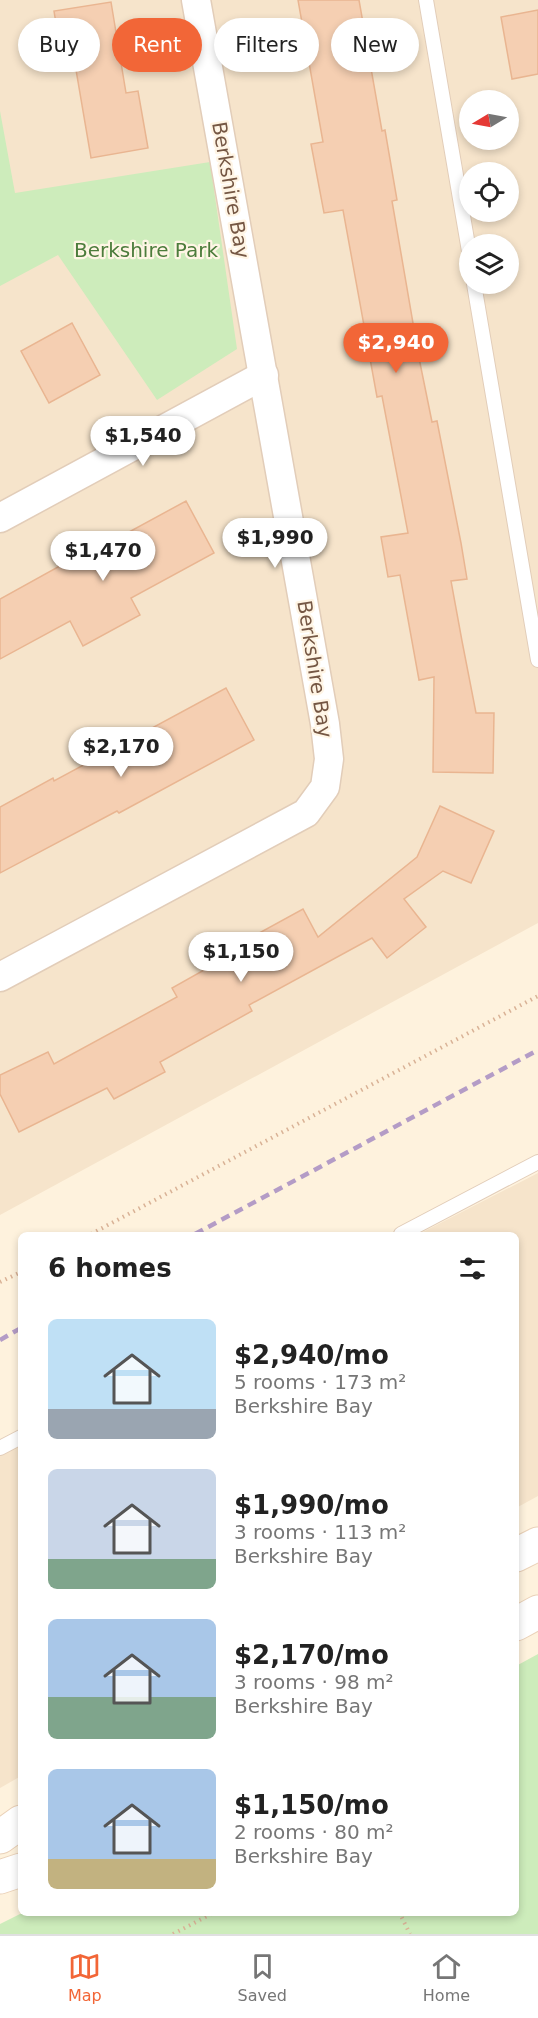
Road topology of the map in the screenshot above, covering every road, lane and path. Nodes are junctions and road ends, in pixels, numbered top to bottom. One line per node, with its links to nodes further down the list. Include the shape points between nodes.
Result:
1 (196, 0): 5 (street, Berkshire Bay)
2 (426, 0): 3 (lane)
3 (466, 234)
4 (476, 294): 7 (lane)
5 (264, 375): 6 (street); 8 (street, Berkshire Bay, via 325,724 329,759 325,787 306,813)
6 (0, 518)
7 (538, 660)
8 (0, 977)
9 (538, 996): 11 (path)
10 (538, 1162): 12 (lane)
11 (95, 1232)
12 (405, 1232)
13 (18, 1273): 14 (path)
14 (0, 1282)
15 (18, 1439): 16 (lane)
16 (0, 1448)
17 (538, 1544): 18 (main road)
18 (519, 1554)
19 (538, 1612): 20 (main road)
20 (519, 1622)
21 (18, 1824): 22 (main road)
22 (0, 1837)
23 (18, 1871): 24 (main road)
24 (0, 1877)
25 (207, 1916): 27 (path)
26 (401, 1916): 28 (path)
27 (173, 1934)
28 (410, 1934)

